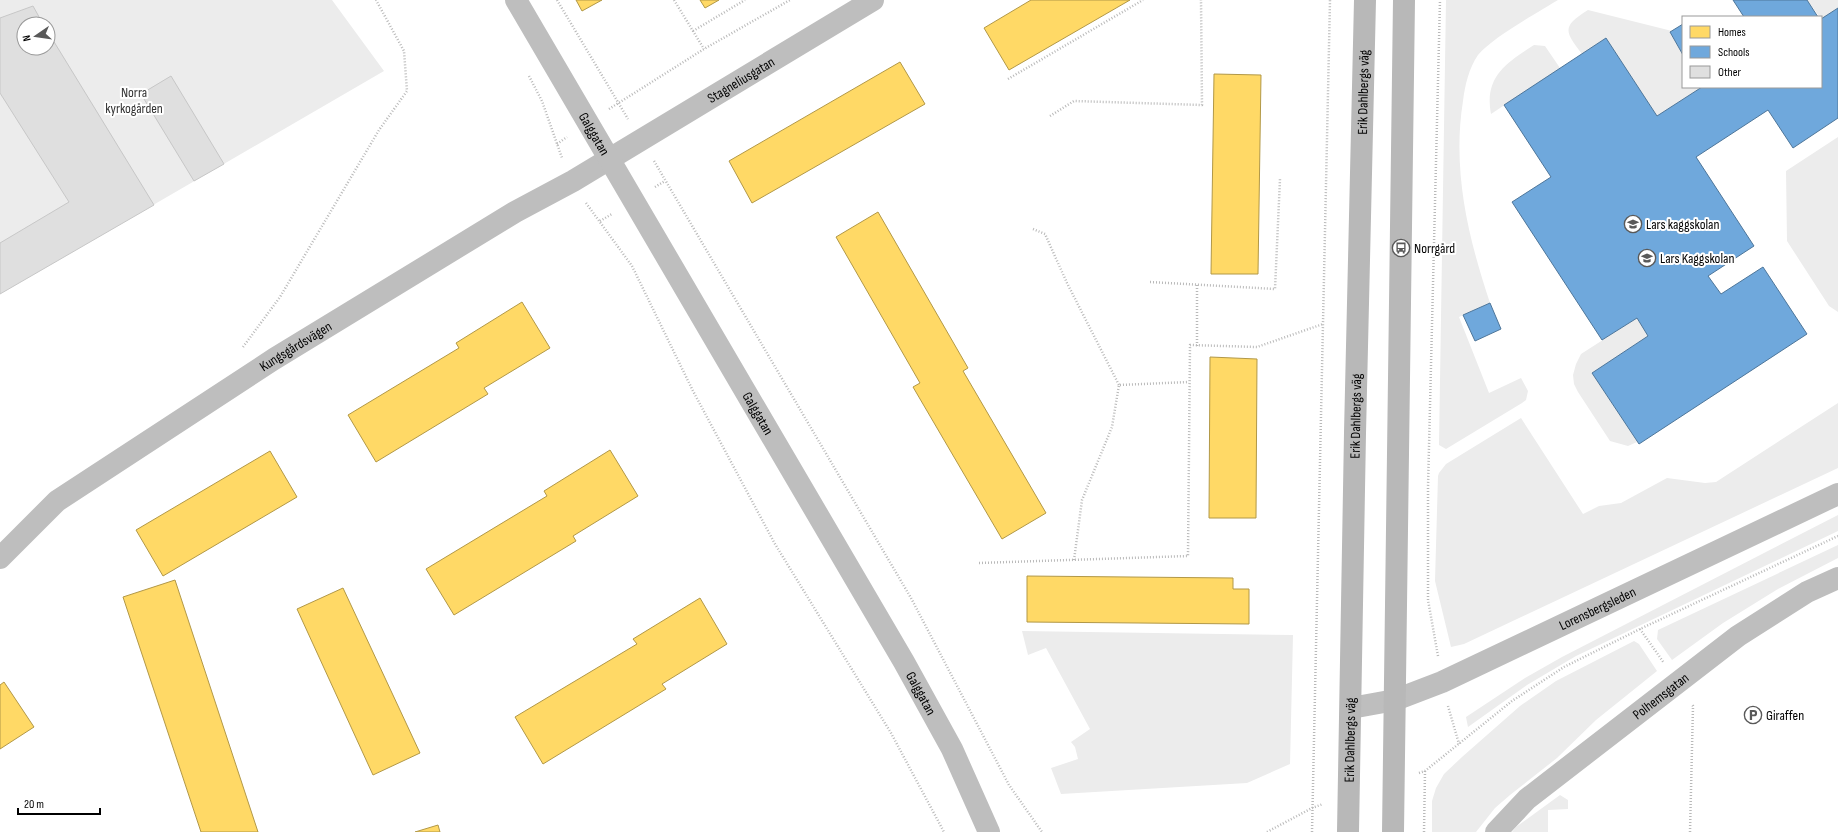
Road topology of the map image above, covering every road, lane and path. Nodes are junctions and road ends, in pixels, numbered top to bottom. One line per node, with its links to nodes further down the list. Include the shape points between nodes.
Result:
1 (376, 0): 29 (path, via 404,51 408,91 375,137 280,297)
2 (516, 0): 21 (street, Galggatan)
3 (557, 0): 18 (path)
4 (674, 0): 14 (path)
5 (745, 0): 14 (path)
6 (790, 0): 15 (path)
7 (873, 0): 20 (street, Stagneliusgatan)
8 (1143, 0): 17 (path)
9 (1201, 0): 19 (path, via 1202,105 1074,101)
10 (1330, 0): 27 (path)
11 (1365, 0): 42 (main road, Erik Dahlbergs väg)
12 (1404, 0): 41 (main road)
13 (1440, 0): 39 (path, via 1428,487 1428,600)
14 (693, 31): 15 (path)
15 (704, 49): 18 (path)
16 (528, 74): 23 (path, via 542,101)
17 (1008, 80)
18 (619, 103): 20 (path)
19 (1050, 116)
20 (641, 141): 21 (street, Stagneliusgatan); 46 (path, via 911,598 1009,785)
21 (610, 160): 23 (street, Kungsgårdsvägen); 45 (street, Galggatan, via 904,662 952,749)
22 (1280, 179): 26 (path, via 1275,289)
23 (573, 182): 34 (street, Kungsgårdsvägen, via 515,212 274,359 57,501); 44 (path, via 632,266 693,391 775,544 891,733)
24 (1033, 229): 31 (path, via 1045,234)
25 (1150, 282): 26 (path)
26 (1197, 285): 28 (path)
27 (1323, 324): 28 (path, via 1257,347); 43 (path)
28 (1197, 346): 30 (path, via 1190,345)
29 (240, 351)
30 (1189, 382): 31 (path); 35 (path, via 1188,556)
31 (1118, 385): 35 (path, via 1112,427 1082,500)
32 (1838, 494): 41 (street, Lorensbergsleden, via 1442,682)
33 (1838, 536): 38 (path)
34 (0, 558)
35 (1074, 560): 36 (path)
36 (979, 563)
37 (1838, 578): 40 (street, Polhemsgatan, via 1807,592 1738,636)
38 (1640, 629): 40 (path); 51 (path, via 1564,667 1512,701 1425,771)
39 (1436, 642)
40 (1678, 684): 52 (street, Polhemsgatan, via 1528,799); 53 (path, via 1693,706)
41 (1395, 700): 42 (street, Lorensbergsleden); 50 (main road)
42 (1351, 708): 49 (main road, Erik Dahlbergs väg)
43 (1312, 808): 47 (path); 48 (path)
44 (944, 832)
45 (989, 832)
46 (1042, 832)
47 (1267, 832)
48 (1312, 832)
49 (1348, 832)
50 (1393, 832)
51 (1424, 832)
52 (1496, 832)
53 (1690, 832)

